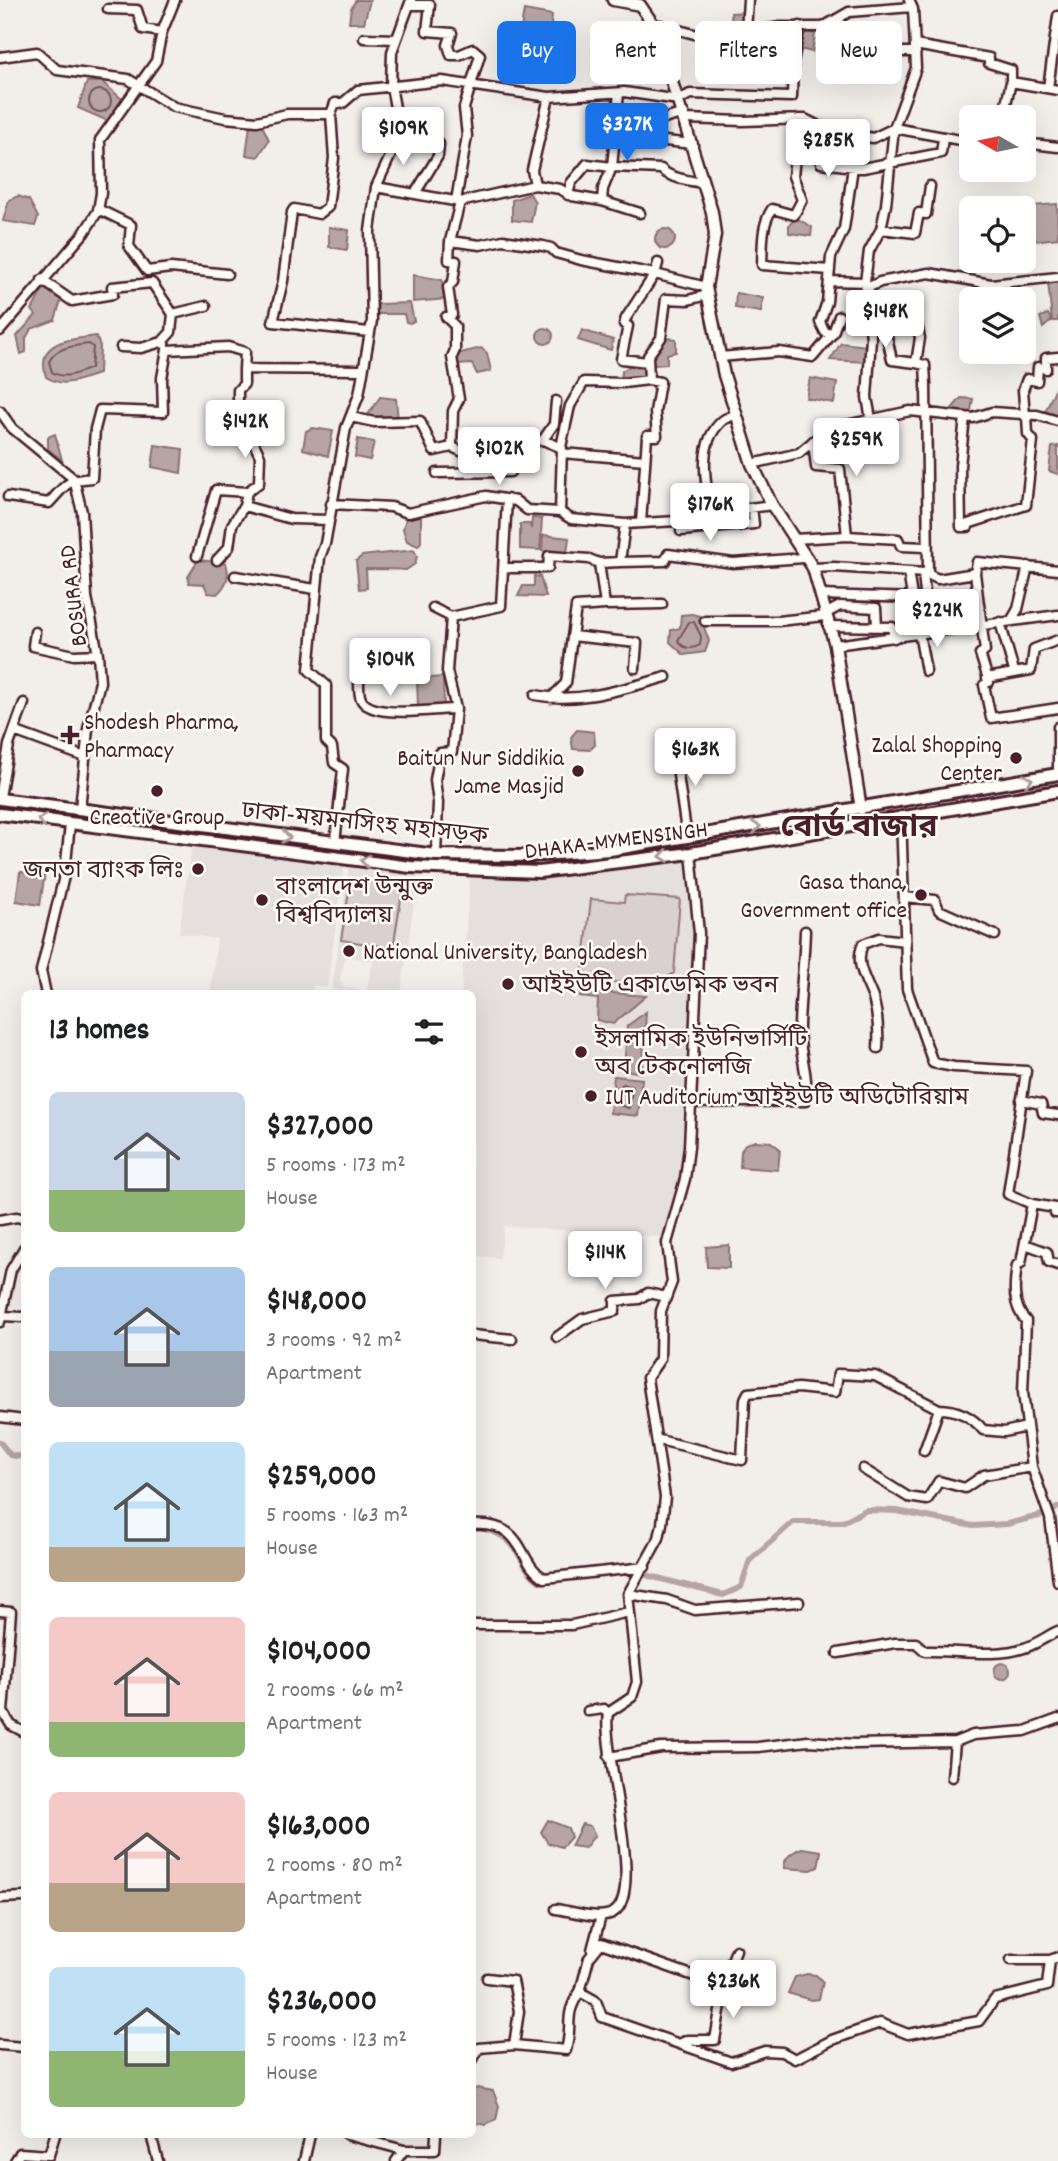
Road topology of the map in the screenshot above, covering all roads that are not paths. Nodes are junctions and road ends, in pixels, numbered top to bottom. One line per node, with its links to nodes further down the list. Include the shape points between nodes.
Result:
1 (175, 0): 15 (street)
2 (613, 0): 3 (main road)
3 (619, 0): 6 (main road)
4 (748, 0): 13 (street)
5 (411, 2): 17 (street); 25 (street, via 430,5 427,31 452,33 451,55 473,49 480,55)
6 (641, 3): 12 (main road)
7 (911, 3): 8 (street); 18 (street)
8 (868, 5): 11 (street)
9 (108, 9): 15 (street, via 137,10 143,29)
10 (1058, 16): 26 (street)
11 (839, 19): 14 (street, via 823,27); 18 (street, via 845,38 869,44 870,52)
12 (652, 21)
13 (747, 21)
14 (802, 26)
15 (162, 32): 21 (street, via 159,53)
16 (364, 38): 17 (street)
17 (396, 39): 24 (street)
18 (916, 49): 20 (street, via 989,58 989,64 1011,70); 35 (street, via 914,81)
19 (0, 57): 21 (street, via 37,52 57,70)
20 (1011, 82): 26 (street); 31 (street)
21 (138, 84): 32 (street, via 174,107 225,118 257,121 287,114); 56 (street, via 100,140 102,193)
22 (674, 84): 30 (main road)
23 (792, 84): 30 (street, via 792,97 690,94)
24 (390, 86): 25 (street, via 442,81); 32 (street, via 358,90 343,103 335,103); 36 (street)
25 (471, 86): 29 (street); 55 (street, via 464,108 467,136)
26 (1048, 88): 27 (street)
27 (1058, 90)
28 (619, 93): 29 (street); 30 (street); 46 (street)
29 (549, 97): 49 (street, via 531,170)
30 (679, 100): 33 (main road)
31 (1006, 105)
32 (331, 114): 77 (street, via 334,158 328,207 319,214 294,209 290,216 284,281 273,322)
33 (685, 116): 34 (street); 38 (street, via 661,120); 42 (main road)
34 (799, 119): 37 (street); 61 (street, via 793,176 802,200 794,215 772,209 764,225 762,265)
35 (894, 128): 37 (street, via 873,138); 39 (street); 45 (street)
36 (399, 129): 51 (street, via 399,143); 52 (street, via 432,135 439,144 438,156)
37 (827, 130): 47 (street, via 821,163)
38 (637, 134)
39 (943, 138): 40 (street); 45 (street, via 941,153)
40 (959, 140)
41 (665, 141): 42 (street)
42 (693, 144): 48 (main road)
43 (1036, 144): 44 (street)
44 (1058, 147)
45 (890, 162): 47 (street); 58 (street)
46 (612, 167): 48 (street, via 661,169); 53 (street, via 587,164 571,183); 54 (street)
47 (853, 167): 61 (street, via 844,229)
48 (703, 183): 70 (main road, via 715,235)
49 (535, 186): 53 (street, via 560,189); 55 (street)
50 (930, 186): 58 (street, via 926,214 919,213 915,233)
51 (376, 187): 52 (street); 77 (street, via 370,230)
52 (415, 192): 55 (street)
53 (568, 195): 54 (street)
54 (602, 201): 57 (street)
55 (458, 202): 59 (street)
56 (98, 209): 62 (street, via 131,225 129,246 147,271 171,268); 65 (street, via 84,233)
57 (640, 213)
58 (881, 229): 68 (street, via 869,251)
59 (450, 241): 63 (street, via 480,244 503,240 543,246 580,260); 100 (street, via 449,260 456,261 448,287 452,315 446,317 455,326 452,357 459,399 453,411)
60 (658, 264): 63 (street)
61 (830, 270): 66 (street)
62 (227, 274)
63 (654, 274): 70 (street); 83 (street, via 626,318 621,359)
64 (1058, 277): 67 (street)
65 (42, 280): 72 (street, via 72,301 113,294 111,287 152,283); 76 (street)
66 (830, 281): 68 (street); 78 (street, via 820,322 825,332)
67 (991, 284): 68 (street, via 929,274); 69 (street)
68 (866, 285): 73 (street)
69 (991, 287)
70 (706, 291): 82 (main road); 83 (street, via 688,300 666,299 661,338)
71 (206, 306): 72 (street)
72 (173, 314): 79 (street)
73 (870, 314): 74 (street); 95 (street, via 867,397)
74 (882, 314): 84 (street, via 892,360); 84 (street, via 914,312 920,338)
75 (839, 316): 78 (street)
76 (0, 331)
77 (369, 332): 86 (street)
78 (832, 334): 82 (street, via 813,357 779,352)
79 (164, 346): 80 (street); 85 (street, via 228,347 245,352); 105 (street, via 163,412 100,410 94,476)
80 (121, 347)
81 (1058, 356): 92 (street, via 1046,358 1046,369 1038,368 1037,381 1027,379 1023,390)
82 (720, 357): 91 (main road)
83 (648, 362): 87 (street)
84 (916, 363): 90 (street, via 925,365)
85 (244, 369): 86 (street); 106 (street, via 244,384 238,390 239,421 250,425 260,456 259,483)
86 (362, 370): 93 (street)
87 (649, 380): 101 (street, via 584,382 570,406); 102 (street, via 660,382 657,436 647,436)
88 (556, 401): 97 (street, via 554,424)
89 (0, 411): 105 (street, via 12,428)
90 (923, 411): 94 (street); 95 (street); 121 (street)
91 (737, 414): 103 (main road); 114 (street, via 722,421 707,450 704,469)
92 (1026, 416): 94 (street, via 992,412); 94 (street, via 1027,434 1033,440 1026,505 961,527); 96 (street)
93 (351, 417): 100 (street, via 374,422 420,421 434,451); 109 (street)
94 (965, 417)
95 (871, 419): 98 (street, via 828,429)
96 (1058, 421)
97 (543, 440): 99 (street); 101 (street)
98 (813, 441): 103 (street, via 799,453); 119 (street, via 816,467 841,469)
99 (510, 446): 100 (street, via 473,443 470,455); 104 (street, via 510,472)
100 (452, 447)
101 (561, 450): 102 (street); 113 (street)
102 (645, 460): 116 (street)
103 (752, 464): 110 (main road)
104 (438, 473)
105 (74, 479): 107 (street, via 49,503); 155 (street, BOSURA RD)
106 (247, 492): 111 (street); 122 (street, via 216,489)
107 (8, 497)
108 (507, 499): 109 (street, via 466,498 408,513 391,507); 113 (street, via 527,510); 128 (street)
109 (331, 504): 115 (street)
110 (772, 505): 112 (street); 120 (main road)
111 (244, 506): 115 (street, via 291,519); 124 (street, via 232,525 229,547)
112 (752, 508): 114 (street); 118 (street, via 754,524)
113 (560, 512): 117 (street, via 572,519)
114 (710, 513): 116 (street)
115 (329, 520): 135 (street)
116 (640, 523): 117 (street)
117 (625, 524): 125 (street)
118 (681, 531)
119 (847, 536): 120 (street); 121 (street, via 898,539 901,546)
120 (794, 539): 123 (main road)
121 (926, 547): 133 (street)
122 (197, 556)
123 (804, 558): 125 (street, via 733,563 668,554 665,561); 129 (main road)
124 (217, 560)
125 (620, 562): 126 (street)
126 (599, 563): 128 (street, via 549,556 548,568); 139 (street)
127 (1028, 566): 130 (street); 132 (street, via 977,562); 145 (street)
128 (504, 568): 142 (street, via 501,606)
129 (813, 568): 131 (street); 136 (main road)
130 (1058, 570)
131 (908, 572): 133 (street); 137 (street)
132 (975, 573): 133 (street, via 938,579); 147 (street)
133 (925, 574): 150 (street, via 927,614)
134 (235, 576): 135 (street)
135 (315, 589): 180 (street, via 309,670 326,685 326,741 332,747 334,763 343,769)
136 (820, 596): 137 (street); 143 (main road)
137 (915, 598): 150 (street)
138 (662, 604): 139 (street)
139 (605, 606): 151 (street, via 576,607)
140 (433, 608): 142 (street)
141 (1058, 615): 145 (street)
142 (451, 617): 166 (street, via 447,671)
143 (826, 619): 144 (street); 148 (street); 148 (street, via 840,606 876,608); 154 (main road)
144 (705, 621)
145 (1011, 621): 146 (street)
146 (1000, 622): 147 (street); 159 (street)
147 (981, 625): 150 (street); 161 (street, via 985,651 979,654)
148 (877, 626): 152 (street, via 892,627)
149 (35, 632): 155 (street, via 33,646 74,655)
150 (921, 633): 152 (street); 158 (street)
151 (572, 636): 157 (street, via 637,643); 163 (street, via 566,683)
152 (894, 638): 154 (street)
153 (1058, 640): 159 (street, via 1034,649 1031,670)
154 (835, 645): 175 (main road)
155 (98, 654): 170 (street, BOSURA RD, via 100,682)
156 (403, 658): 166 (street, via 361,658 359,695 363,703 387,712)
157 (635, 668)
158 (926, 670)
159 (1014, 671): 161 (street)
160 (666, 677): 163 (street, via 578,698)
161 (987, 682): 165 (street, via 991,718)
162 (535, 695): 163 (street)
163 (550, 698)
164 (23, 703): 168 (street)
165 (1058, 708)
166 (456, 709): 182 (street, via 453,752 440,753 435,780)
167 (1058, 727): 171 (street)
168 (14, 731): 170 (street); 173 (street)
169 (687, 737): 179 (street, via 678,775)
170 (85, 757): 174 (street, BOSURA RD)
171 (1058, 774): 175 (highway, ঢাকা-ময়মনসিংহ মহাসড়ক, one-way to 171)
172 (1058, 791): 177 (highway)
173 (0, 798): 174 (highway, ঢাকা-ময়মনসিংহ মহাসড়ক)
174 (80, 809): 180 (highway, ঢাকা-ময়মনসিংহ মহাসড়ক, one-way to 180)
175 (861, 809): 179 (highway, ঢাকা-ময়মনসিংহ মহাসড়ক, one-way to 175)
176 (0, 814): 178 (highway, DHAKA-MYMENSINGH, one-way to 176)
177 (901, 816): 181 (highway, DHAKA-MYMENSINGH); 183 (street)
178 (70, 824): 181 (highway, DHAKA-MYMENSINGH, one-way to 178, via 569,870 491,872 411,867); 187 (street, via 65,872 41,971)
179 (687, 838): 182 (highway, ঢাকা-ময়মনসিংহ মহাসড়ক, via 579,854)
180 (335, 843): 182 (highway, ঢাকা-ময়মনসিংহ মহাসড়ক)
181 (691, 853): 190 (street, via 699,933)
182 (436, 855)
183 (904, 897): 185 (street, via 935,900 939,910); 186 (street)
184 (805, 931): 190 (street, via 799,1025 803,1067 808,1074 805,1101)
185 (995, 935)
186 (905, 941): 188 (street, via 878,938 863,944 859,953 880,1028); 189 (street, via 911,1007 933,1063 1026,1071)
187 (45, 990)
188 (878, 1048)
189 (1021, 1100): 191 (street, via 1041,1104 1043,1113); 192 (street, via 1008,1194)
190 (691, 1103): 199 (street, via 685,1179 667,1243 672,1282)
191 (1058, 1115)
192 (1032, 1204): 193 (street, via 1055,1208); 196 (street)
193 (1058, 1213)
194 (21, 1219): 195 (street)
195 (0, 1220)
196 (1025, 1244): 198 (street, via 1047,1252 1049,1262); 208 (street, via 1017,1265 1015,1297 1026,1321 1023,1392)
197 (21, 1253): 201 (street, via 11,1270)
198 (1058, 1265)
199 (666, 1297): 203 (street, via 648,1293 639,1299 615,1301 615,1311 582,1319); 209 (street, via 661,1311 660,1359 647,1378)
200 (21, 1317): 201 (street)
201 (1, 1319)
202 (476, 1335): 204 (street)
203 (557, 1337)
204 (512, 1339)
205 (939, 1409): 208 (street, via 960,1412 979,1422 983,1430); 209 (street, via 875,1376 838,1374 835,1392 797,1388 748,1393 742,1460); 210 (street)
206 (0, 1417): 207 (street)
207 (21, 1420)
208 (1027, 1427): 211 (street)
209 (659, 1440): 214 (street, via 665,1497 662,1524)
210 (924, 1451)
211 (1031, 1467): 212 (street, via 984,1475 965,1488 939,1481 927,1500 908,1497); 215 (street, via 1051,1518)
212 (863, 1469)
213 (476, 1524): 214 (street, via 515,1537 536,1573 544,1578)
214 (645, 1567): 216 (street)
215 (1058, 1578)
216 (628, 1594): 217 (street, via 695,1610); 219 (street)
217 (799, 1602)
218 (0, 1611): 224 (street, via 11,1612)
219 (629, 1612): 220 (street, via 572,1625); 225 (street, via 637,1682 632,1698)
220 (476, 1625)
221 (1058, 1631): 222 (street, via 1026,1648 1008,1651 925,1651 916,1643 895,1643)
222 (838, 1653)
223 (588, 1711): 225 (street, via 604,1709)
224 (2, 1712): 227 (street, via 11,1726)
225 (608, 1713): 229 (street)
226 (1058, 1719): 228 (street, via 1034,1729 973,1735)
227 (21, 1731)
228 (955, 1742): 229 (street, via 808,1741 758,1747 661,1748); 230 (street)
229 (609, 1757): 234 (street, via 625,1846 624,1880 621,1902 614,1912)
230 (951, 1777)
231 (21, 1897): 232 (street)
232 (0, 1898)
233 (556, 1909): 234 (street)
234 (601, 1916): 242 (street, via 581,1991 571,2003 566,2050)
235 (736, 1950): 240 (street, via 726,1976 715,2040)
236 (1054, 1958): 237 (street); 240 (street, via 1047,1986 995,1999 979,2021 908,2034 880,2023 795,2059 765,2051 731,2062)
237 (1011, 1960)
238 (697, 1977): 240 (street, via 601,1943 589,1958 580,1992 596,2001 602,2017)
239 (487, 1978): 242 (street, via 513,1981 519,2011)
240 (680, 2044)
241 (0, 2045): 243 (street)
242 (514, 2045): 244 (street)
243 (21, 2047)
244 (476, 2048)
245 (54, 2138): 251 (street, via 49,2155 20,2153)
246 (152, 2138): 252 (street)
247 (309, 2138): 253 (street)
248 (358, 2138): 250 (street)
249 (436, 2138): 250 (street, via 435,2150)
250 (404, 2150): 254 (street)
251 (15, 2161)
252 (158, 2161)
253 (304, 2161)
254 (396, 2161)

